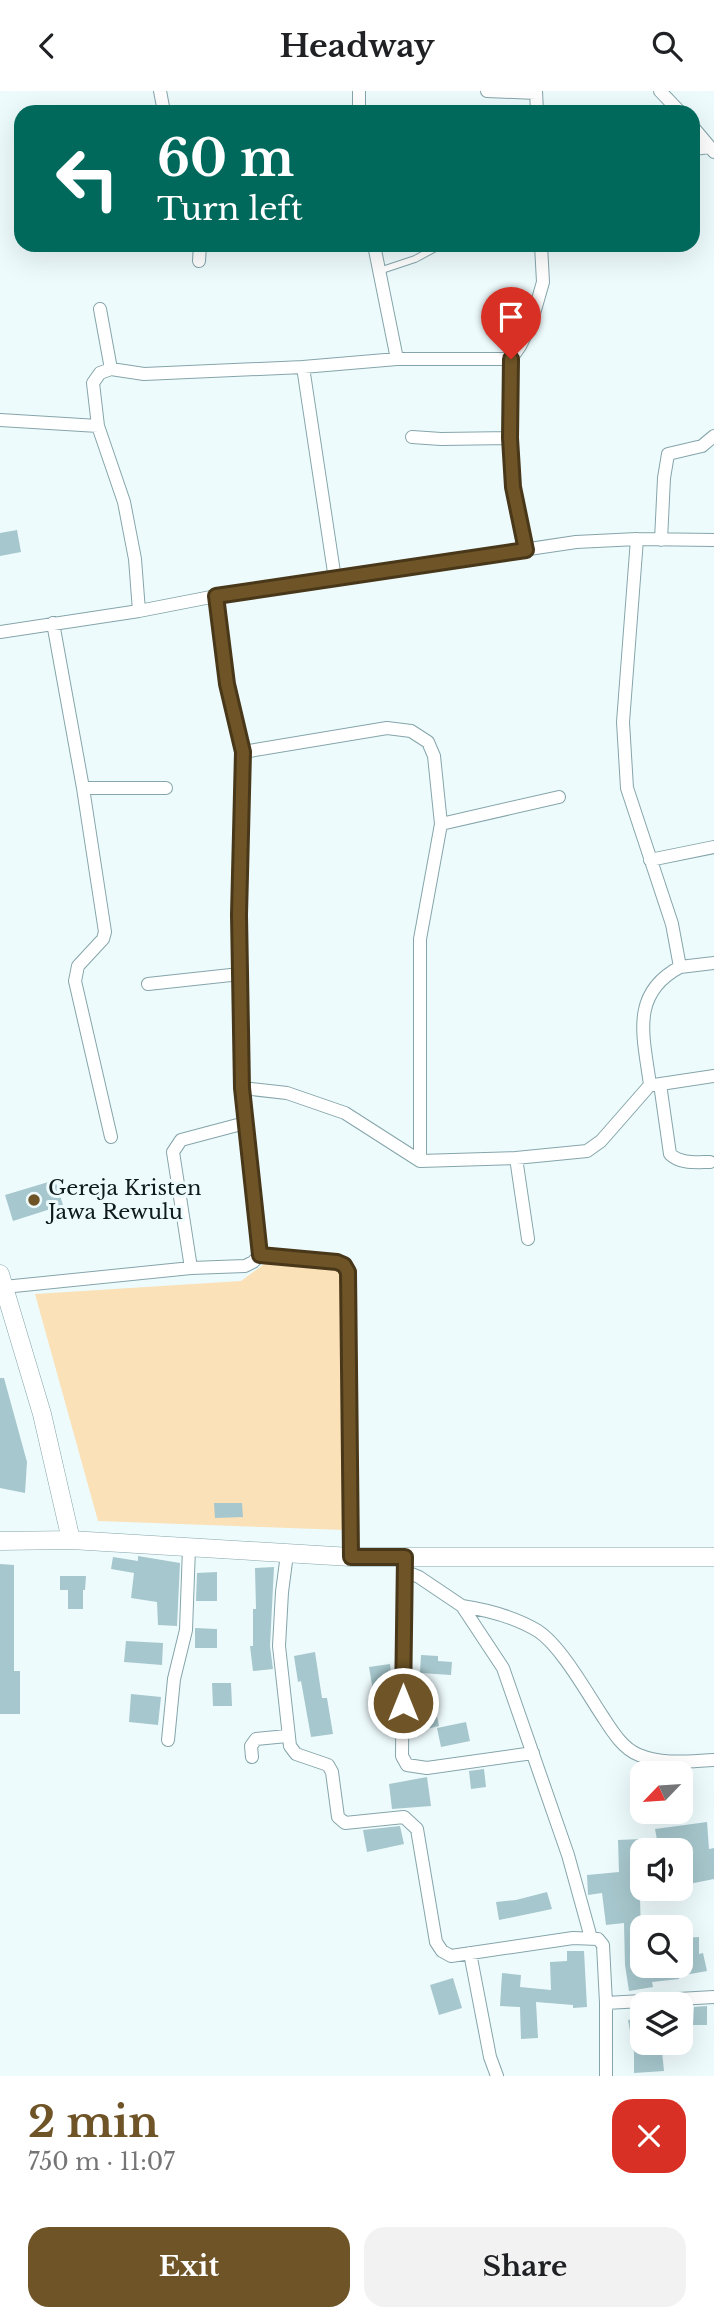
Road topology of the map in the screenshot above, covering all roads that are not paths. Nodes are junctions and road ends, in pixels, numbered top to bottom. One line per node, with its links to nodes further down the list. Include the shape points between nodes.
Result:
1 (487, 91): 3 (street)
2 (660, 91): 4 (street)
3 (536, 92)
4 (673, 105)
5 (700, 135): 6 (street)
6 (712, 149)
7 (200, 252): 11 (street)
8 (375, 252): 12 (street)
9 (428, 252): 12 (lane)
10 (541, 252): 15 (street, via 543,282 531,324)
11 (199, 261)
12 (379, 271): 14 (street)
13 (100, 309): 17 (street)
14 (397, 359): 15 (street); 16 (street)
15 (511, 359): 22 (street)
16 (303, 367): 17 (street, via 144,374); 27 (street)
17 (111, 369): 19 (street, via 100,373 93,383)
18 (0, 420): 19 (street)
19 (98, 426): 29 (street, via 124,502)
20 (412, 436): 22 (street)
21 (714, 436): 24 (street, via 702,446 668,454)
22 (510, 438): 26 (street, via 513,487)
23 (637, 539): 24 (street); 26 (street); 38 (street, via 624,755 626,788)
24 (661, 540): 25 (street)
25 (714, 540)
26 (526, 550): 27 (street)
27 (335, 579): 28 (street)
28 (216, 596): 29 (street); 32 (street, via 227,684)
29 (139, 611): 30 (street)
30 (53, 623): 31 (street); 33 (street)
31 (0, 632)
32 (243, 752): 36 (street, via 387,728 411,731 428,742 434,756); 41 (street)
33 (83, 788): 34 (street); 47 (street, via 105,932 78,965 75,981)
34 (166, 788)
35 (559, 797): 36 (street)
36 (441, 824): 49 (street, via 420,939)
37 (714, 847): 38 (street)
38 (650, 860): 40 (street, via 673,924)
39 (714, 963): 40 (street)
40 (680, 967): 44 (street, via 655,984 645,1001 643,1034)
41 (240, 974): 42 (street); 45 (street)
42 (148, 984)
43 (714, 1076): 44 (street)
44 (655, 1085): 48 (street, via 587,1150); 50 (street, via 670,1154 682,1161)
45 (242, 1088): 46 (street); 49 (street, via 288,1093 345,1113)
46 (244, 1123): 52 (street); 53 (street, via 181,1140 173,1152)
47 (111, 1137)
48 (516, 1159): 49 (street); 51 (street)
49 (420, 1161)
50 (710, 1162)
51 (528, 1239)
52 (260, 1255): 53 (street, via 245,1266); 59 (street, via 337,1262 348,1272)
53 (191, 1268): 54 (street)
54 (2, 1280): 55 (street, via 42,1414)
55 (71, 1540): 56 (street); 57 (street)
56 (0, 1541)
57 (189, 1548): 58 (street); 64 (street, via 186,1630 174,1679)
58 (287, 1554): 59 (street); 63 (street, via 279,1646)
59 (351, 1557): 61 (street)
60 (714, 1557): 61 (street)
61 (405, 1564): 62 (street); 65 (street, via 402,1756 408,1765 427,1768)
62 (462, 1606): 65 (street, via 503,1668); 67 (street, via 489,1610 540,1632 562,1656 613,1732 638,1755 661,1762)
63 (287, 1736): 66 (street, via 256,1739); 69 (street, via 296,1754 328,1765 342,1821 404,1817 411,1821 417,1829 436,1943 451,1956)
64 (168, 1740)
65 (533, 1753): 68 (street)
66 (252, 1757)
67 (714, 1760)
68 (591, 1938): 69 (street); 71 (street, via 603,1945)
69 (470, 1953): 72 (street)
70 (714, 1997): 71 (street)
71 (606, 2003): 73 (street)
72 (497, 2076)
73 (607, 2076)

